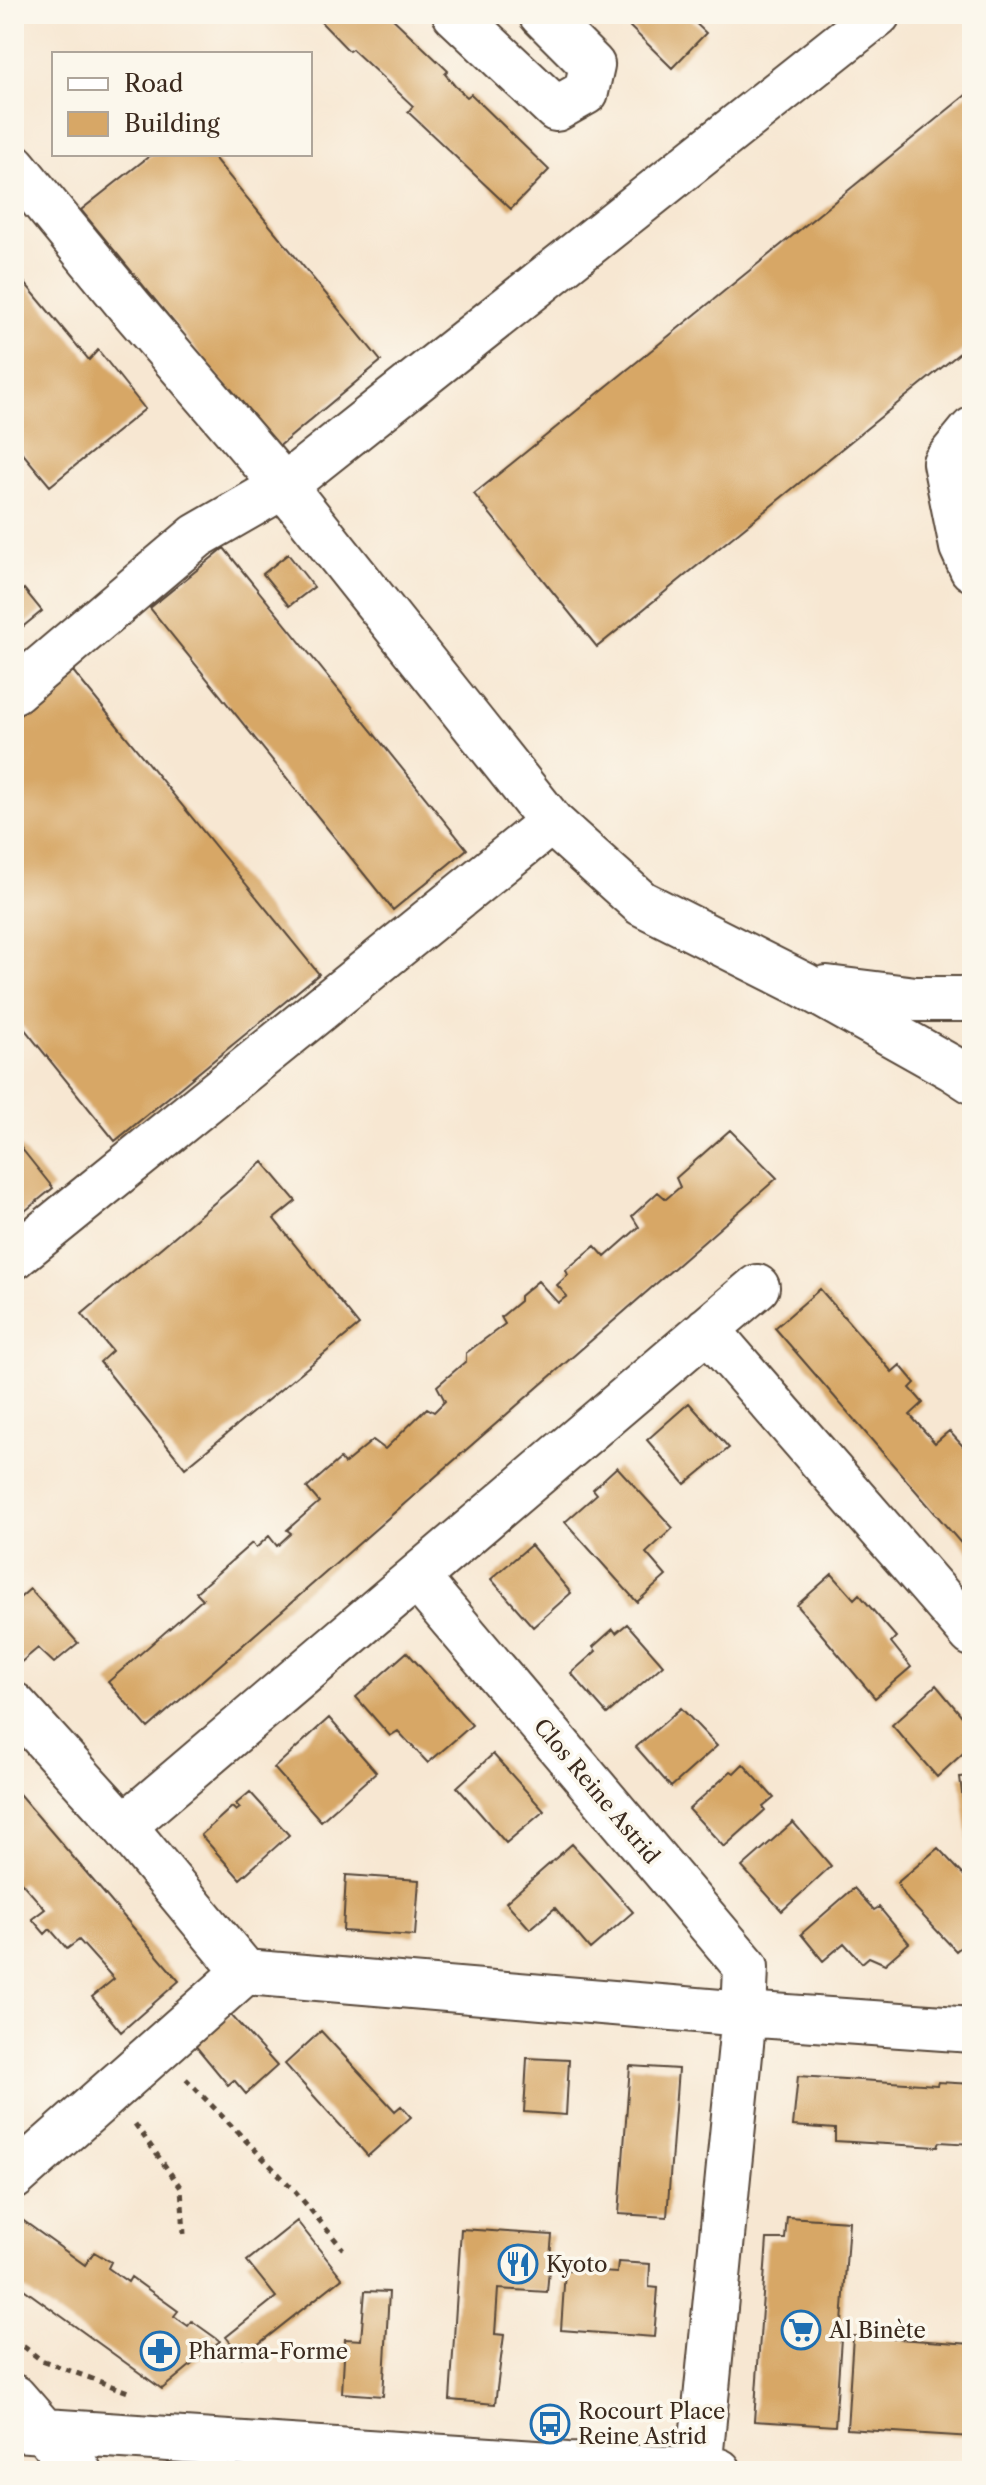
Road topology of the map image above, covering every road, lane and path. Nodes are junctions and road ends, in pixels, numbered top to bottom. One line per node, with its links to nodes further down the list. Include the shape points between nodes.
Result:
1 (455, 14): 2 (street, via 556,109 586,92 592,65)
2 (541, 14)
3 (878, 14): 6 (street)
4 (14, 166): 6 (street)
5 (972, 430): 7 (street, via 945,463 962,547)
6 (284, 486): 8 (street, via 197,536); 9 (street)
7 (972, 569)
8 (14, 691)
9 (551, 822): 10 (street, via 641,903); 13 (street)
10 (804, 985): 11 (street, via 916,999); 12 (street)
11 (972, 999)
12 (972, 1081)
13 (14, 1257)
14 (757, 1287): 15 (street)
15 (707, 1329): 16 (street); 17 (street)
16 (417, 1578): 19 (street); 21 (street, Clos Reine Astrid, via 746,1967)
17 (972, 1634)
18 (14, 1705): 19 (street)
19 (124, 1826): 20 (street)
20 (245, 1972): 21 (street); 23 (street)
21 (744, 2014): 22 (street); 31 (street, Clos Reine Astrid)
22 (972, 2030)
23 (157, 2050): 24 (street); 27 (path, via 295,2191)
24 (111, 2091): 25 (street); 26 (path, via 181,2188)
25 (14, 2177)
26 (184, 2234)
27 (343, 2249)
28 (14, 2397): 29 (street)
29 (30, 2430): 30 (street); 32 (street)
30 (186, 2440): 31 (street); 33 (street)
31 (699, 2470): 34 (street)
32 (79, 2471)
33 (149, 2471)
34 (719, 2471)

